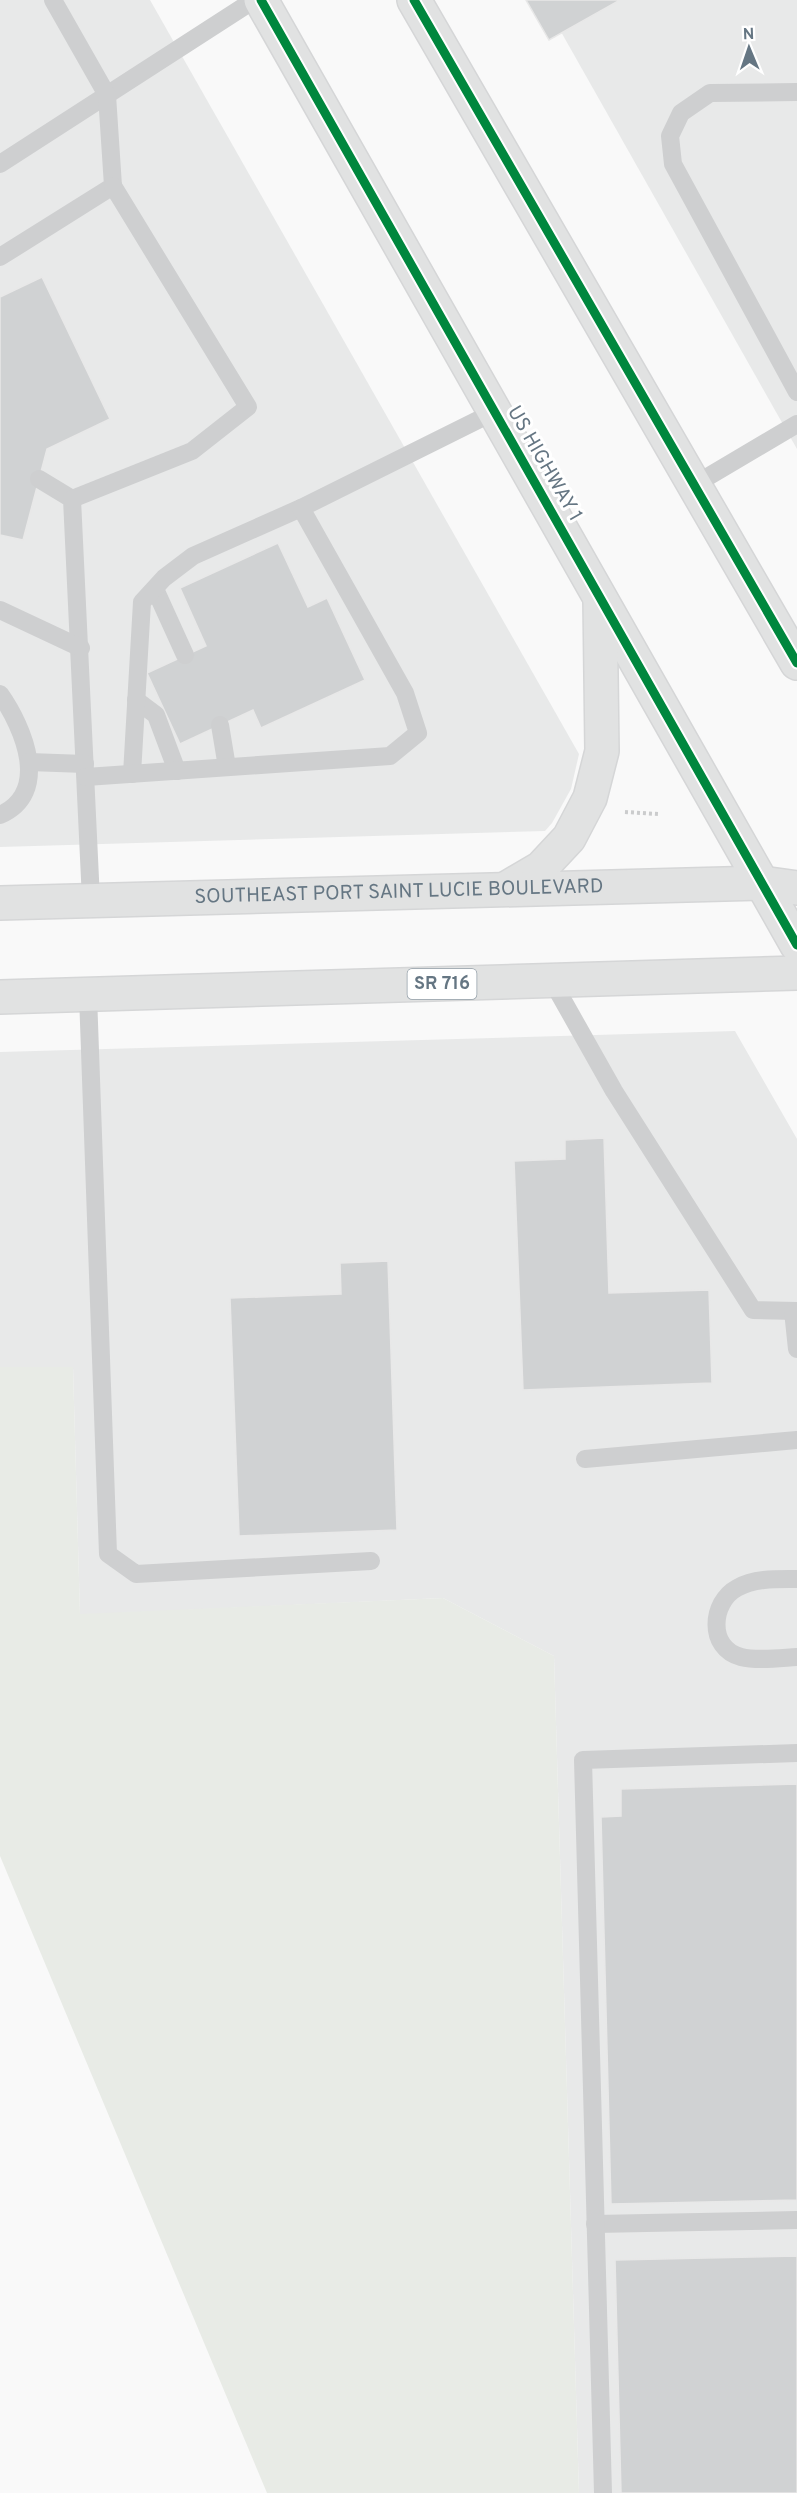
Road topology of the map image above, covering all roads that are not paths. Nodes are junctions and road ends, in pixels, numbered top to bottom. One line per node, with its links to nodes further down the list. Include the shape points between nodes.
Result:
1 (53, 0): 6 (lane)
2 (254, 0): 6 (lane)
3 (261, 0): 11 (main road, US HIGHWAY 1)
4 (414, 0): 14 (main road)
5 (797, 92): 10 (lane, via 710,93 681,113 670,136 673,164)
6 (106, 95): 7 (lane); 8 (lane)
7 (0, 164)
8 (113, 186): 9 (lane); 15 (lane, via 248,407 192,450)
9 (0, 257)
10 (797, 392)
11 (494, 412): 16 (lane); 18 (main road, US HIGHWAY 1)
12 (797, 424): 14 (lane)
13 (39, 479): 15 (lane)
14 (694, 485): 22 (main road)
15 (72, 499): 20 (lane)
16 (301, 508): 17 (lane, via 193,556); 27 (lane, via 405,693 418,733 390,756)
17 (155, 589): 21 (lane); 24 (lane, via 142,602)
18 (600, 598): 32 (main road, US HIGHWAY 1); 34 (main road, via 602,751 590,798 569,838 541,868)
19 (0, 610): 20 (lane)
20 (81, 648): 28 (lane)
21 (185, 655)
22 (797, 663)
23 (0, 694): 26 (lane, via 23,734)
24 (136, 700): 29 (lane, via 156,715); 30 (lane)
25 (220, 725): 27 (lane)
26 (29, 762): 28 (lane); 31 (lane, via 25,793 15,807)
27 (227, 767): 29 (lane)
28 (86, 770): 30 (lane); 35 (lane)
29 (177, 771): 30 (lane)
30 (132, 774)
31 (0, 815)
32 (762, 883): 33 (main road, SOUTHEAST PORT SAINT LUCIE BOULEVARD); 34 (main road, SOUTHEAST PORT SAINT LUCIE BOULEVARD); 37 (main road, US HIGHWAY 1)
33 (797, 888)
34 (505, 889): 35 (main road, SOUTHEAST PORT SAINT LUCIE BOULEVARD)
35 (91, 900): 36 (main road, SOUTHEAST PORT SAINT LUCIE BOULEVARD)
36 (0, 903)
37 (797, 945)
38 (797, 974): 39 (main road, SR 716)
39 (552, 981): 40 (main road, SR 716); 42 (lane, via 614,1091 753,1310)
40 (88, 995): 41 (main road, SR 716); 46 (lane, via 108,1554 136,1574)
41 (0, 998)
42 (795, 1311): 43 (lane)
43 (797, 1349)
44 (797, 1440): 45 (lane)
45 (585, 1460)
46 (371, 1561)
47 (797, 1579): 48 (lane, via 763,1580 740,1586 720,1604 717,1624 727,1650 741,1657)
48 (797, 1657)
49 (797, 1753): 51 (lane, via 582,1760)
50 (797, 2220): 51 (lane)
51 (595, 2224): 52 (lane)
52 (603, 2493)

